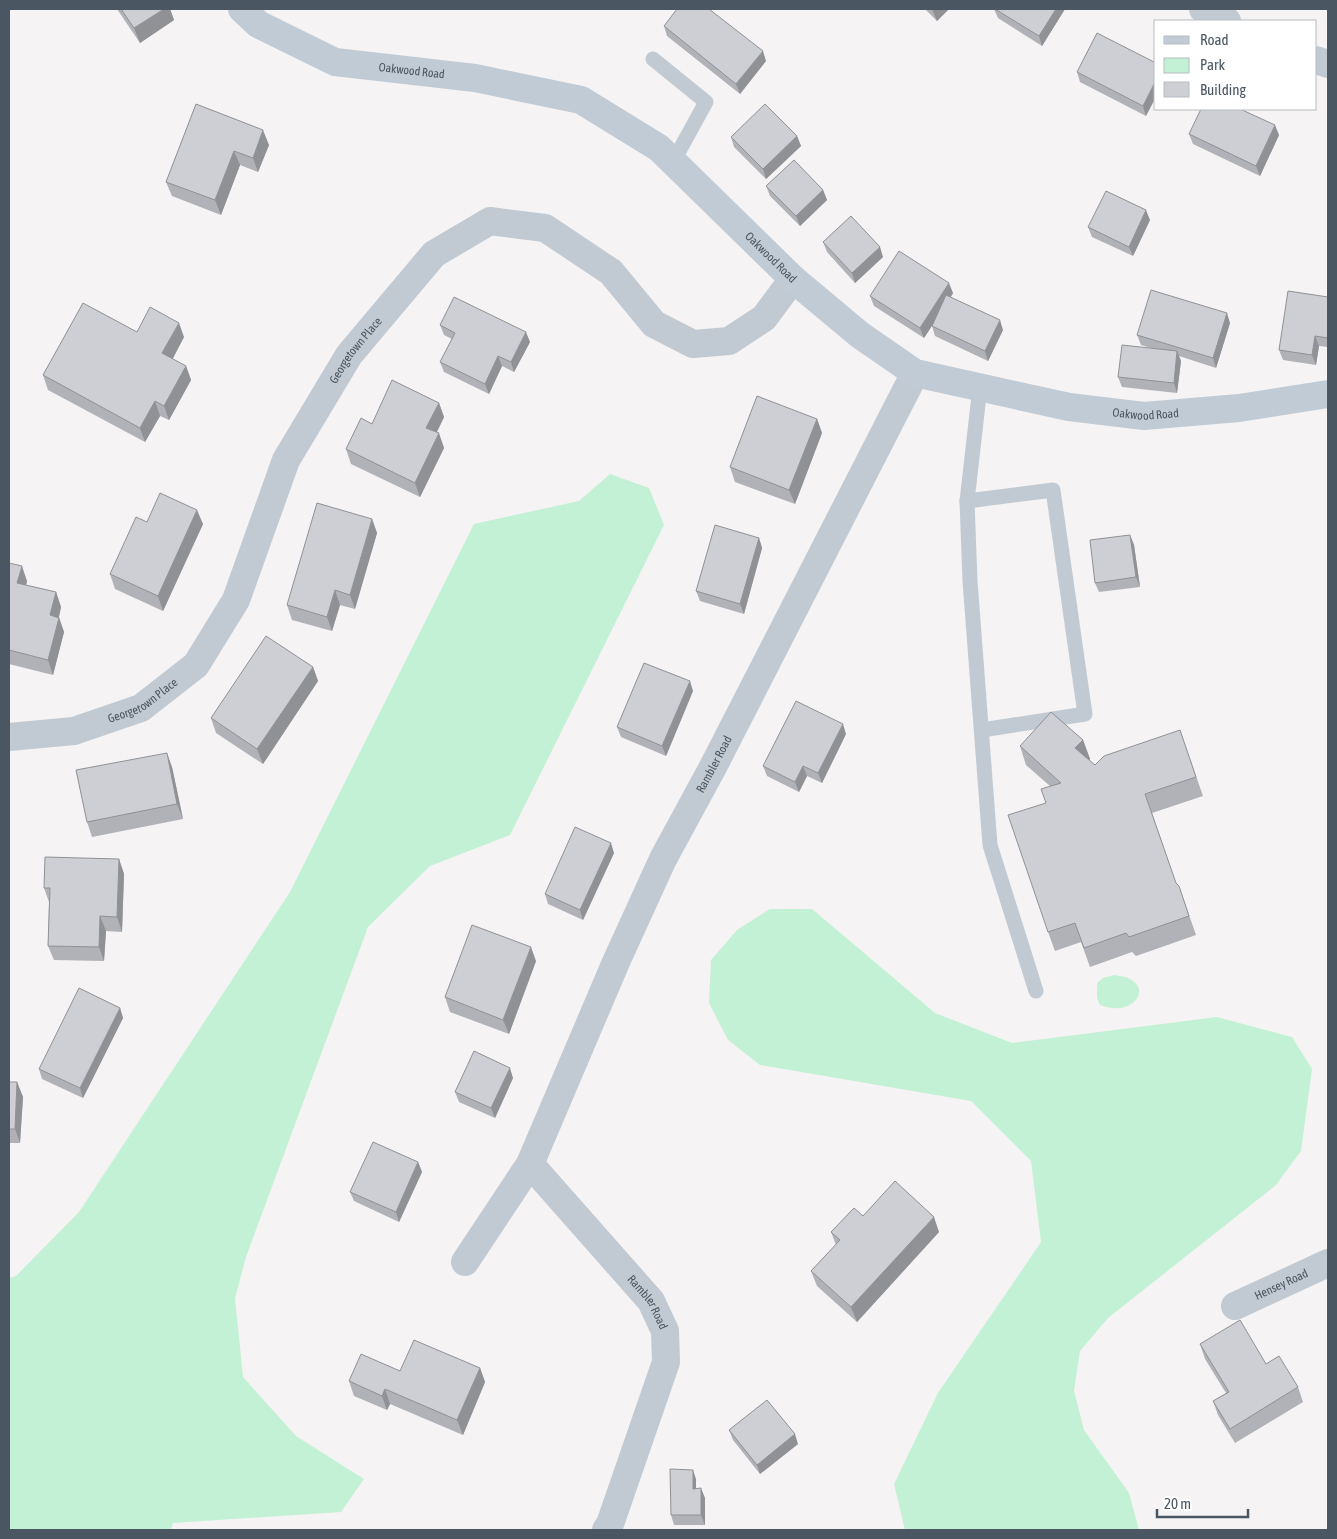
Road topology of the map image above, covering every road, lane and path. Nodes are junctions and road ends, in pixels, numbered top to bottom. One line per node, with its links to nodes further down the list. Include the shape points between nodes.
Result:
1 (242, 9): 5 (main road, Oakwood Road, via 258,24 335,62 475,78 581,100 659,148)
2 (1203, 9): 3 (street)
3 (1224, 20)
4 (653, 59): 5 (lane, via 706,102)
5 (673, 162): 6 (main road, Oakwood Road)
6 (793, 279): 7 (main road, Oakwood Road, via 860,335); 12 (street, Georgetown Place, via 764,318 729,341 693,344 654,324 612,272 545,228 490,221 434,254 349,355 286,460 236,600 196,665 141,708 74,730)
7 (915, 373): 8 (main road, Oakwood Road); 14 (street, Rambler Road, via 663,859)
8 (980, 387): 9 (main road, Oakwood Road, via 1069,407 1144,416 1239,408); 10 (lane)
9 (1328, 394)
10 (968, 501): 11 (lane, via 970,581); 11 (lane, via 1053,490 1085,714)
11 (982, 730): 13 (lane, via 990,845)
12 (9, 737)
13 (1036, 991)
14 (530, 1164): 15 (street, Rambler Road); 18 (street, Rambler Road, via 651,1301 665,1331 666,1362)
15 (465, 1262)
16 (1328, 1263): 17 (street, Hensey Road)
17 (1235, 1306)
18 (606, 1530)

